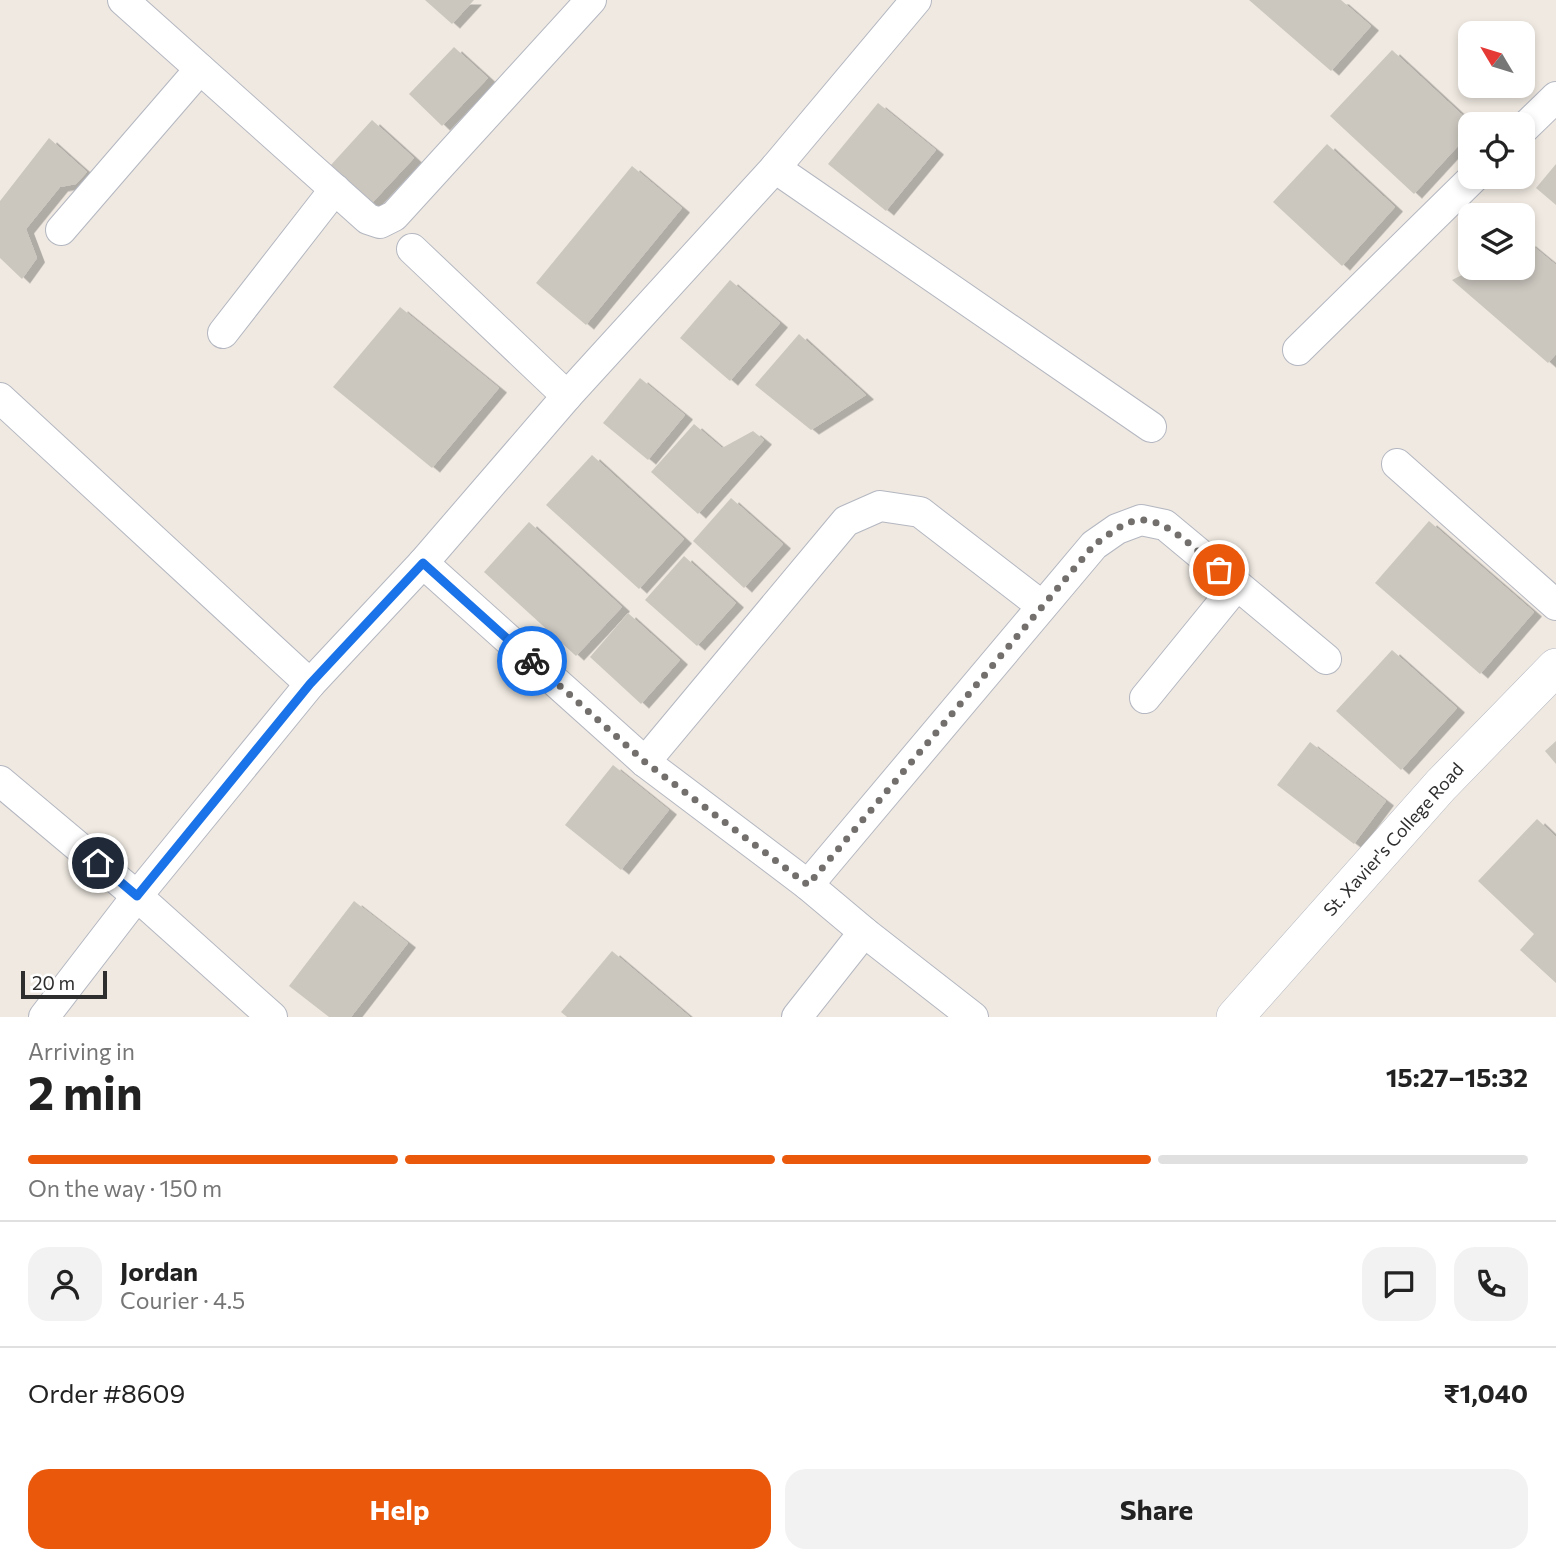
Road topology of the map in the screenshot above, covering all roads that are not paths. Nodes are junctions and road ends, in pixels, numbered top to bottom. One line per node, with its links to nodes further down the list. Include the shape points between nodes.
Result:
1 (123, 0): 4 (street)
2 (591, 0): 8 (street, via 394,216 380,223 368,219)
3 (916, 0): 7 (street)
4 (200, 69): 8 (street); 10 (street)
5 (1556, 97): 6 (street)
6 (1535, 117)
7 (775, 167): 14 (street); 16 (street)
8 (335, 189): 12 (street)
9 (1462, 189): 13 (street)
10 (61, 230)
11 (412, 249): 14 (street)
12 (223, 333)
13 (1297, 350)
14 (568, 396): 18 (street)
15 (0, 398): 24 (street)
16 (1151, 427)
17 (1397, 464): 21 (street)
18 (423, 563): 24 (street); 26 (street)
19 (1237, 585): 20 (street, via 1165,525 1141,520 1094,545); 22 (street); 25 (street)
20 (1042, 606): 26 (street, via 920,512 880,506 846,521); 28 (street)
21 (1556, 606)
22 (1326, 659)
23 (1556, 667): 35 (street, St. Xavier's College Road, via 1441,785)
24 (310, 684): 29 (street)
25 (1146, 698)
26 (645, 762): 28 (street)
27 (0, 781): 29 (street)
28 (808, 885): 30 (street)
29 (137, 896): 31 (street); 32 (street)
30 (864, 932): 33 (street); 34 (street)
31 (44, 1017)
32 (272, 1017)
33 (797, 1017)
34 (973, 1017)
35 (1235, 1017)

